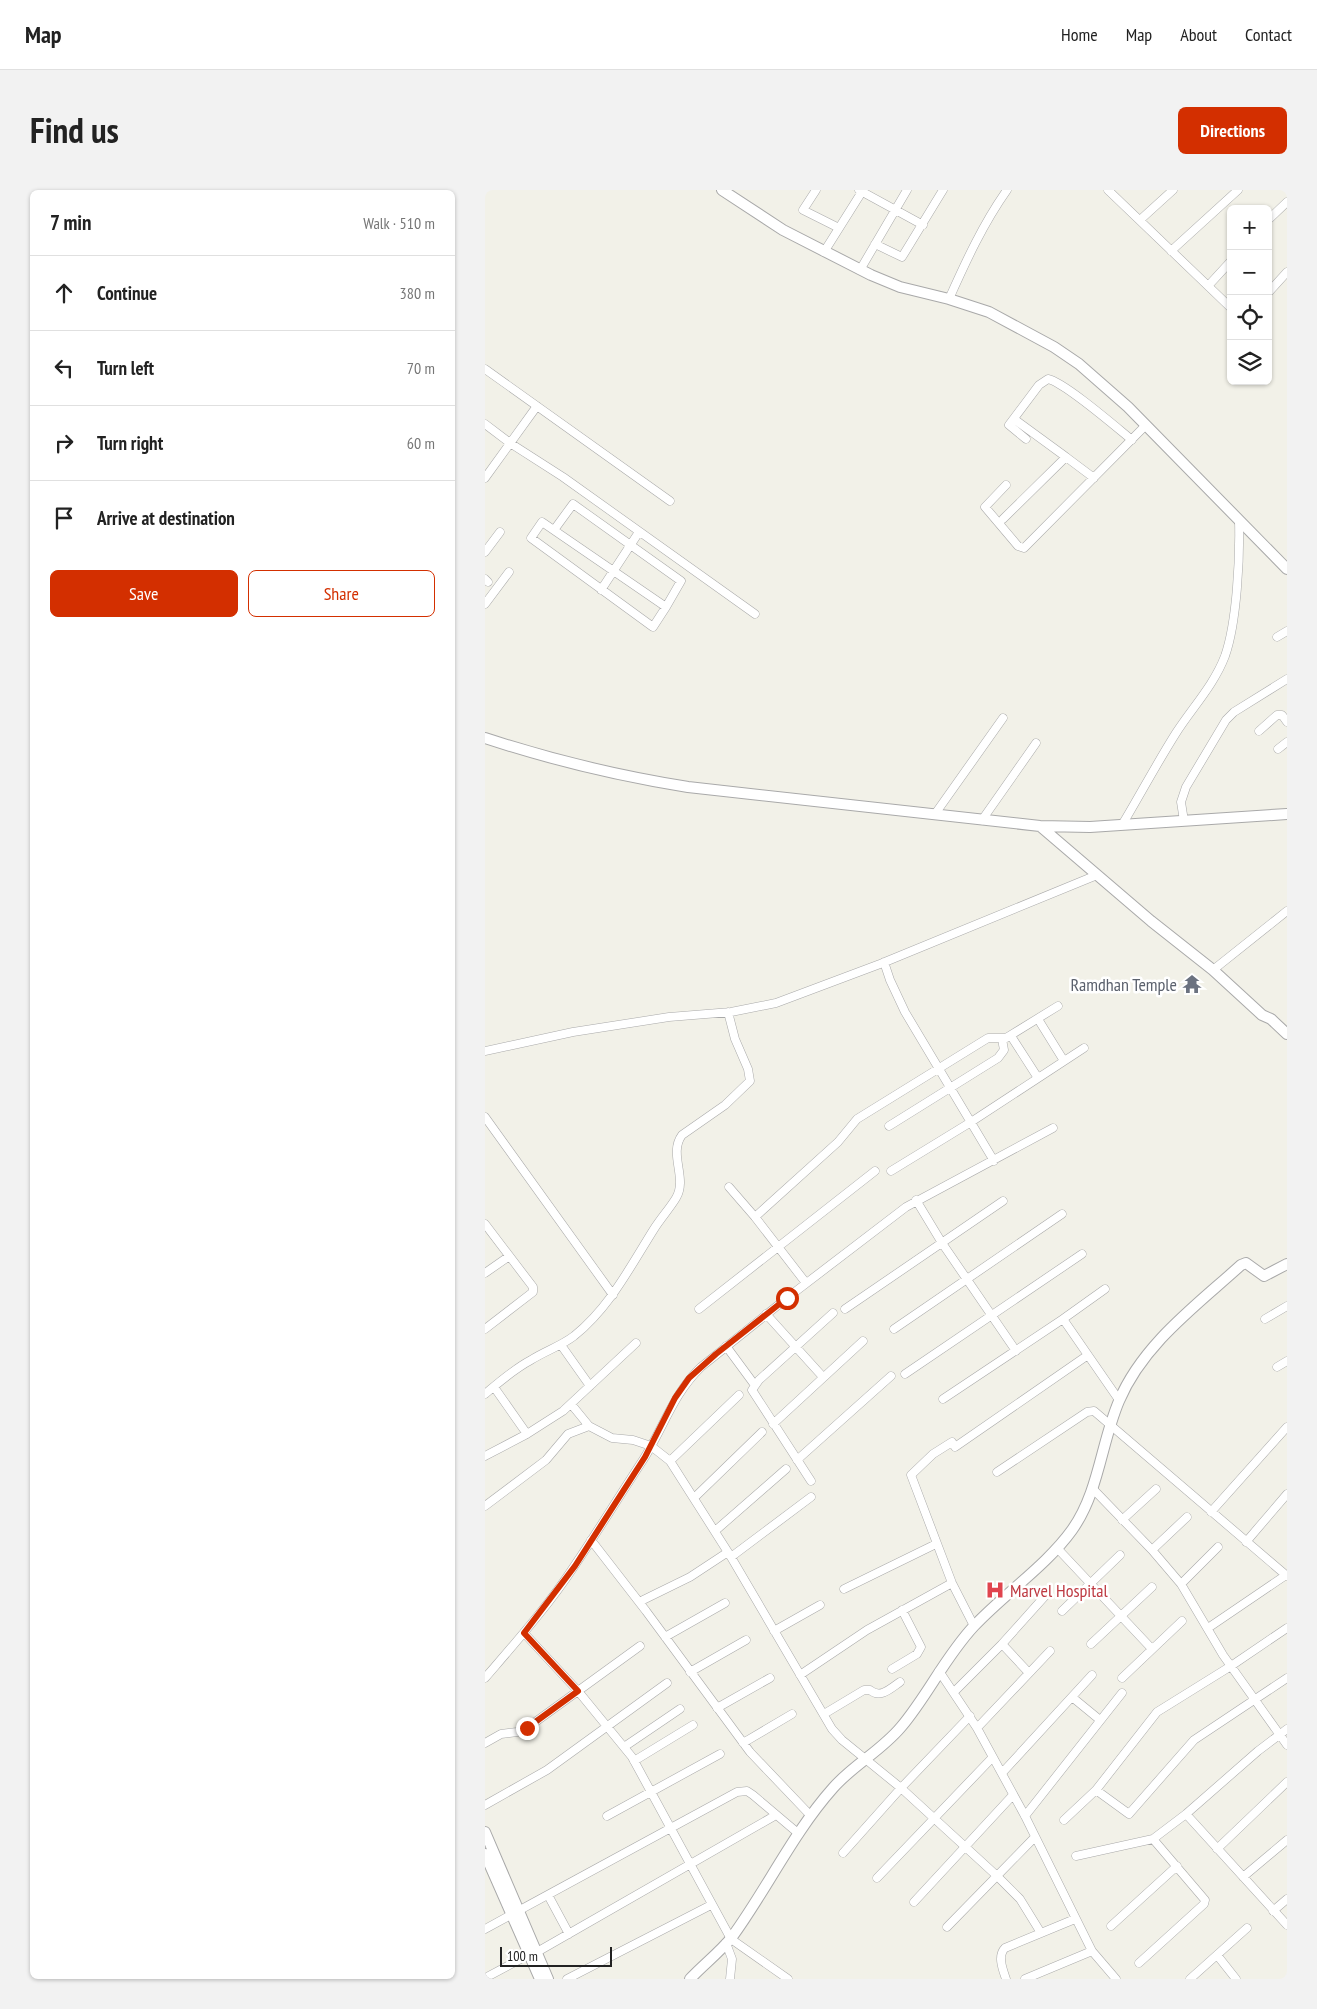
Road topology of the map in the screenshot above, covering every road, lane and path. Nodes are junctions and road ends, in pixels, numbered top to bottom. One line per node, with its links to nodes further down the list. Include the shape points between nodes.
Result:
1 (721, 190): 18 (street)
2 (816, 190): 15 (street, via 803,210)
3 (861, 190): 11 (street); 15 (street)
4 (907, 190): 11 (street)
5 (943, 190): 14 (street)
6 (1007, 190): 24 (street, via 969,253)
7 (1173, 190): 13 (street)
8 (1238, 190): 17 (street)
9 (1110, 191): 13 (street)
10 (1287, 202): 12 (street)
11 (895, 210): 14 (street); 16 (street)
12 (1272, 216)
13 (1140, 220): 17 (street)
14 (923, 225): 16 (street, via 902,257)
15 (839, 228): 18 (street)
16 (875, 244): 20 (street)
17 (1171, 251): 22 (street)
18 (824, 252): 20 (street)
19 (1227, 265): 22 (street)
20 (860, 270): 24 (street, via 900,287)
21 (1287, 272): 23 (street)
22 (1208, 286): 25 (street)
23 (1272, 289)
24 (949, 299): 30 (street, via 989,312 1054,347 1106,386)
25 (1227, 304)
26 (486, 371): 27 (street)
27 (537, 406): 33 (street); 38 (street)
28 (1013, 419): 31 (street, via 1009,425); 32 (street, via 1039,385 1047,379 1053,380); 34 (street)
29 (485, 424): 33 (street)
30 (1146, 425): 32 (street); 40 (street)
31 (1026, 439)
32 (1132, 440): 36 (street)
33 (510, 444): 35 (street); 43 (street, via 563,477)
34 (1066, 457): 36 (street); 39 (street)
35 (485, 478)
36 (1093, 478): 37 (street, via 1024,548 1018,546 985,507)
37 (1006, 485)
38 (671, 501)
39 (1003, 519)
40 (1239, 520): 46 (street); 67 (street, via 1233,617 1224,658)
41 (554, 530): 44 (street, via 573,504); 47 (street); 49 (street, via 542,522 531,538)
42 (500, 532): 45 (street)
43 (639, 532): 44 (street); 52 (street)
44 (629, 546): 47 (street); 51 (street, via 681,581)
45 (485, 552)
46 (1286, 568)
47 (613, 571): 49 (street); 51 (street)
48 (509, 572): 50 (street)
49 (601, 590): 51 (street, via 653,626)
50 (485, 604)
51 (666, 607)
52 (755, 614)
53 (1287, 631): 54 (street)
54 (1277, 637)
55 (1287, 680): 66 (street, via 1226,720 1186,787 1181,802)
56 (1003, 718): 63 (street)
57 (1287, 722): 58 (street, via 1282,715 1277,715)
58 (1259, 731)
59 (485, 738): 63 (street, via 579,766 680,786)
60 (1287, 742): 62 (street)
61 (1036, 743): 65 (street)
62 (1278, 749)
63 (935, 814): 65 (street)
64 (1285, 817): 66 (street)
65 (982, 820): 68 (street)
66 (1184, 821): 67 (street)
67 (1121, 825): 68 (street)
68 (1040, 826): 69 (street)
69 (1097, 875): 71 (street); 72 (street)
70 (1287, 911): 72 (street)
71 (884, 962): 74 (street, via 776,1003); 84 (street, via 905,1012)
72 (1213, 970): 75 (street)
73 (1058, 1006): 76 (street)
74 (728, 1012): 82 (street, via 610,1026); 109 (street, via 750,1080 725,1105 677,1142 680,1190)
75 (1266, 1017): 77 (street); 80 (street)
76 (1038, 1019): 78 (street); 83 (street)
77 (1287, 1034)
78 (1011, 1036): 79 (street); 85 (street)
79 (1002, 1039): 84 (street, via 988,1038); 86 (street, via 1002,1055)
80 (1287, 1042)
81 (1084, 1048): 83 (street)
82 (485, 1051)
83 (1064, 1061): 85 (street)
84 (938, 1068): 86 (street); 98 (street, via 857,1119 839,1142)
85 (1038, 1078): 88 (street)
86 (951, 1088): 88 (street); 89 (street)
87 (485, 1117): 109 (street)
88 (971, 1122): 91 (street); 93 (street)
89 (889, 1126)
90 (1053, 1128): 91 (street)
91 (994, 1161): 95 (street)
92 (875, 1171): 101 (street)
93 (891, 1171)
94 (729, 1188): 98 (street)
95 (916, 1200): 100 (street); 107 (street)
96 (1003, 1200): 100 (street)
97 (1062, 1214): 106 (street)
98 (755, 1217): 101 (street)
99 (485, 1224): 103 (street)
100 (942, 1243): 106 (street); 112 (street)
101 (779, 1247): 107 (street); 111 (street)
102 (1082, 1254): 115 (street)
103 (508, 1257): 105 (street); 118 (street, via 533,1287 533,1292)
104 (1287, 1264): 138 (street, via 1263,1276 1249,1264 1241,1265 1171,1329 1135,1371)
105 (485, 1273)
106 (967, 1279): 115 (street); 119 (street)
107 (806, 1283): 114 (street)
108 (1105, 1289): 116 (street)
109 (613, 1295): 122 (street, via 591,1320)
110 (1287, 1306): 117 (street)
111 (699, 1309)
112 (845, 1309)
113 (833, 1313): 124 (street)
114 (766, 1314): 123 (street); 124 (street)
115 (992, 1315): 125 (street); 129 (street)
116 (1063, 1319): 125 (street); 126 (street)
117 (1265, 1319)
118 (485, 1329)
119 (894, 1329)
120 (863, 1341): 131 (street)
121 (636, 1343): 133 (street)
122 (561, 1345): 133 (street); 134 (street, via 531,1360)
123 (726, 1346): 132 (street); 146 (street, via 682,1388)
124 (796, 1348): 131 (street); 132 (street)
125 (1016, 1351): 137 (street)
126 (1088, 1355): 138 (street); 165 (street, via 954,1445 933,1454 911,1475)
127 (1287, 1361): 128 (street)
128 (1277, 1367)
129 (905, 1374)
130 (891, 1376): 148 (street)
131 (823, 1378): 140 (street)
132 (754, 1384): 140 (street, via 752,1393)
133 (590, 1386): 139 (street)
134 (494, 1387): 135 (street); 145 (street)
135 (485, 1394)
136 (739, 1395): 149 (street)
137 (943, 1399)
138 (1119, 1400): 141 (street)
139 (571, 1404): 142 (street); 145 (street)
140 (773, 1424): 148 (street)
141 (1110, 1425): 151 (street, via 1094,1411 1087,1412); 154 (street); 159 (street)
142 (589, 1426): 146 (street, via 612,1438); 158 (street, via 568,1434 546,1460)
143 (1287, 1426): 159 (street)
144 (763, 1432): 157 (street)
145 (527, 1434): 147 (street)
146 (651, 1446): 149 (street); 163 (street)
147 (485, 1456)
148 (797, 1460): 152 (street)
149 (670, 1461): 157 (street)
150 (786, 1469): 162 (street)
151 (997, 1472)
152 (811, 1480)
153 (1156, 1489): 161 (street)
154 (1093, 1490): 161 (street); 166 (street, via 1081,1517)
155 (1287, 1494): 164 (street)
156 (811, 1497): 169 (street)
157 (695, 1498): 162 (street)
158 (485, 1506)
159 (1211, 1512): 164 (street)
160 (1187, 1517): 168 (street)
161 (1122, 1520): 168 (street)
162 (715, 1531): 169 (street)
163 (591, 1540): 178 (street); 189 (street)
164 (1246, 1542): 171 (street)
165 (937, 1544): 172 (street); 176 (street)
166 (1057, 1548): 173 (street); 185 (street)
167 (1218, 1548): 174 (street)
168 (1152, 1550): 174 (street)
169 (730, 1554): 178 (street); 188 (street)
170 (1120, 1555): 173 (street)
171 (1286, 1572): 186 (street)
172 (953, 1584): 181 (street); 185 (street)
173 (1090, 1584): 182 (street); 183 (street)
174 (1181, 1584): 186 (street)
175 (1152, 1587): 183 (street)
176 (844, 1589)
177 (1045, 1596): 192 (street)
178 (639, 1602): 190 (street)
179 (725, 1604): 190 (street)
180 (820, 1605): 188 (street)
181 (902, 1610): 198 (street, via 921,1647 917,1654); 202 (street)
182 (1062, 1611)
183 (1121, 1617): 193 (street); 195 (street)
184 (1182, 1621): 195 (street)
185 (973, 1626): 199 (street)
186 (1208, 1628): 197 (street)
187 (1287, 1628): 197 (street)
188 (774, 1631): 202 (street)
189 (524, 1633): 204 (street); 210 (street)
190 (665, 1637): 200 (street)
191 (747, 1640): 200 (street)
192 (1002, 1644): 201 (street); 211 (street)
193 (1091, 1644)
194 (640, 1646): 210 (street)
195 (1152, 1650): 206 (street)
196 (1051, 1651): 201 (street)
197 (1231, 1666): 214 (street); 237 (street, via 1157,1712)
198 (891, 1670)
199 (939, 1671): 211 (street); 232 (street, via 901,1728)
200 (690, 1672): 215 (street)
201 (1029, 1673): 223 (street)
202 (800, 1675): 218 (street)
203 (1092, 1675): 213 (street)
204 (485, 1678)
205 (770, 1678): 215 (street)
206 (1122, 1678)
207 (1287, 1678): 214 (street)
208 (900, 1682): 218 (street, via 879,1694 864,1690)
209 (667, 1683): 222 (street)
210 (578, 1691): 222 (street); 226 (street, via 521,1731 501,1734)
211 (954, 1692): 219 (street)
212 (1122, 1693): 220 (street)
213 (1072, 1697): 220 (street); 234 (street)
214 (1255, 1700): 225 (street); 237 (street, via 1194,1740 1129,1814)
215 (717, 1708): 227 (street)
216 (680, 1709): 229 (street)
217 (793, 1714): 227 (street)
218 (824, 1714): 232 (street, via 842,1740)
219 (970, 1716): 223 (street); 236 (street)
220 (1100, 1720): 245 (street)
221 (693, 1725): 233 (street)
222 (607, 1726): 229 (street); 240 (street, via 537,1776)
223 (977, 1728): 231 (street)
224 (1287, 1729): 225 (street)
225 (1279, 1734): 228 (street); 241 (street)
226 (485, 1743)
227 (743, 1744): 244 (street)
228 (1287, 1745)
229 (624, 1747): 233 (street)
230 (720, 1754): 238 (street)
231 (992, 1758): 234 (street); 246 (street)
232 (866, 1759): 236 (street); 244 (street, via 840,1780)
233 (634, 1761): 238 (street)
234 (1002, 1774): 239 (street)
235 (1287, 1782): 255 (street)
236 (901, 1788): 246 (street); 257 (street)
237 (1096, 1790): 247 (street)
238 (651, 1792): 243 (street); 248 (street)
239 (1013, 1795): 245 (street); 254 (street)
240 (485, 1805)
241 (1186, 1814): 252 (street); 255 (street)
242 (776, 1815): 248 (street, via 753,1795 742,1791); 250 (street); 259 (street)
243 (607, 1816)
244 (811, 1816): 250 (street)
245 (1025, 1816): 251 (street)
246 (934, 1817): 254 (street); 263 (street)
247 (1064, 1820)
248 (671, 1827): 259 (street); 264 (street)
249 (485, 1832): 269 (street)
250 (799, 1834): 278 (street)
251 (1035, 1837): 261 (street); 270 (street)
252 (1153, 1839): 258 (street); 260 (street)
253 (1287, 1840): 262 (street)
254 (965, 1847): 261 (street); 266 (street)
255 (1217, 1849): 262 (street)
256 (485, 1854): 269 (street)
257 (843, 1854)
258 (1076, 1856)
259 (691, 1865): 267 (street); 277 (street)
260 (1177, 1866): 272 (street); 282 (street, via 1203,1897 1204,1904)
261 (996, 1875): 273 (street); 276 (street, via 1020,1900)
262 (1243, 1877): 268 (street)
263 (877, 1878)
264 (548, 1895): 269 (street); 277 (street)
265 (1287, 1899): 268 (street)
266 (914, 1902)
267 (711, 1905): 278 (street); 286 (street)
268 (1273, 1911): 271 (street)
269 (516, 1913): 275 (street); 280 (street)
270 (1075, 1919): 276 (street); 279 (street)
271 (1287, 1925)
272 (1111, 1926)
273 (947, 1927)
274 (1247, 1928): 281 (street)
275 (485, 1929)
276 (1041, 1933): 290 (street, via 1005,1948 1001,1957)
277 (569, 1934): 280 (street)
278 (728, 1941): 287 (street); 288 (street, via 732,1959); 289 (street)
279 (1092, 1951): 291 (street); 292 (street)
280 (534, 1953): 283 (street); 284 (street); 285 (street)
281 (1217, 1954): 293 (street); 294 (street)
282 (1139, 1963)
283 (485, 1978)
284 (540, 1979)
285 (548, 1979)
286 (567, 1979)
287 (689, 1979)
288 (730, 1979)
289 (788, 1979)
290 (1006, 1979)
291 (1025, 1979)
292 (1116, 1979)
293 (1190, 1979)
294 (1236, 1979)

